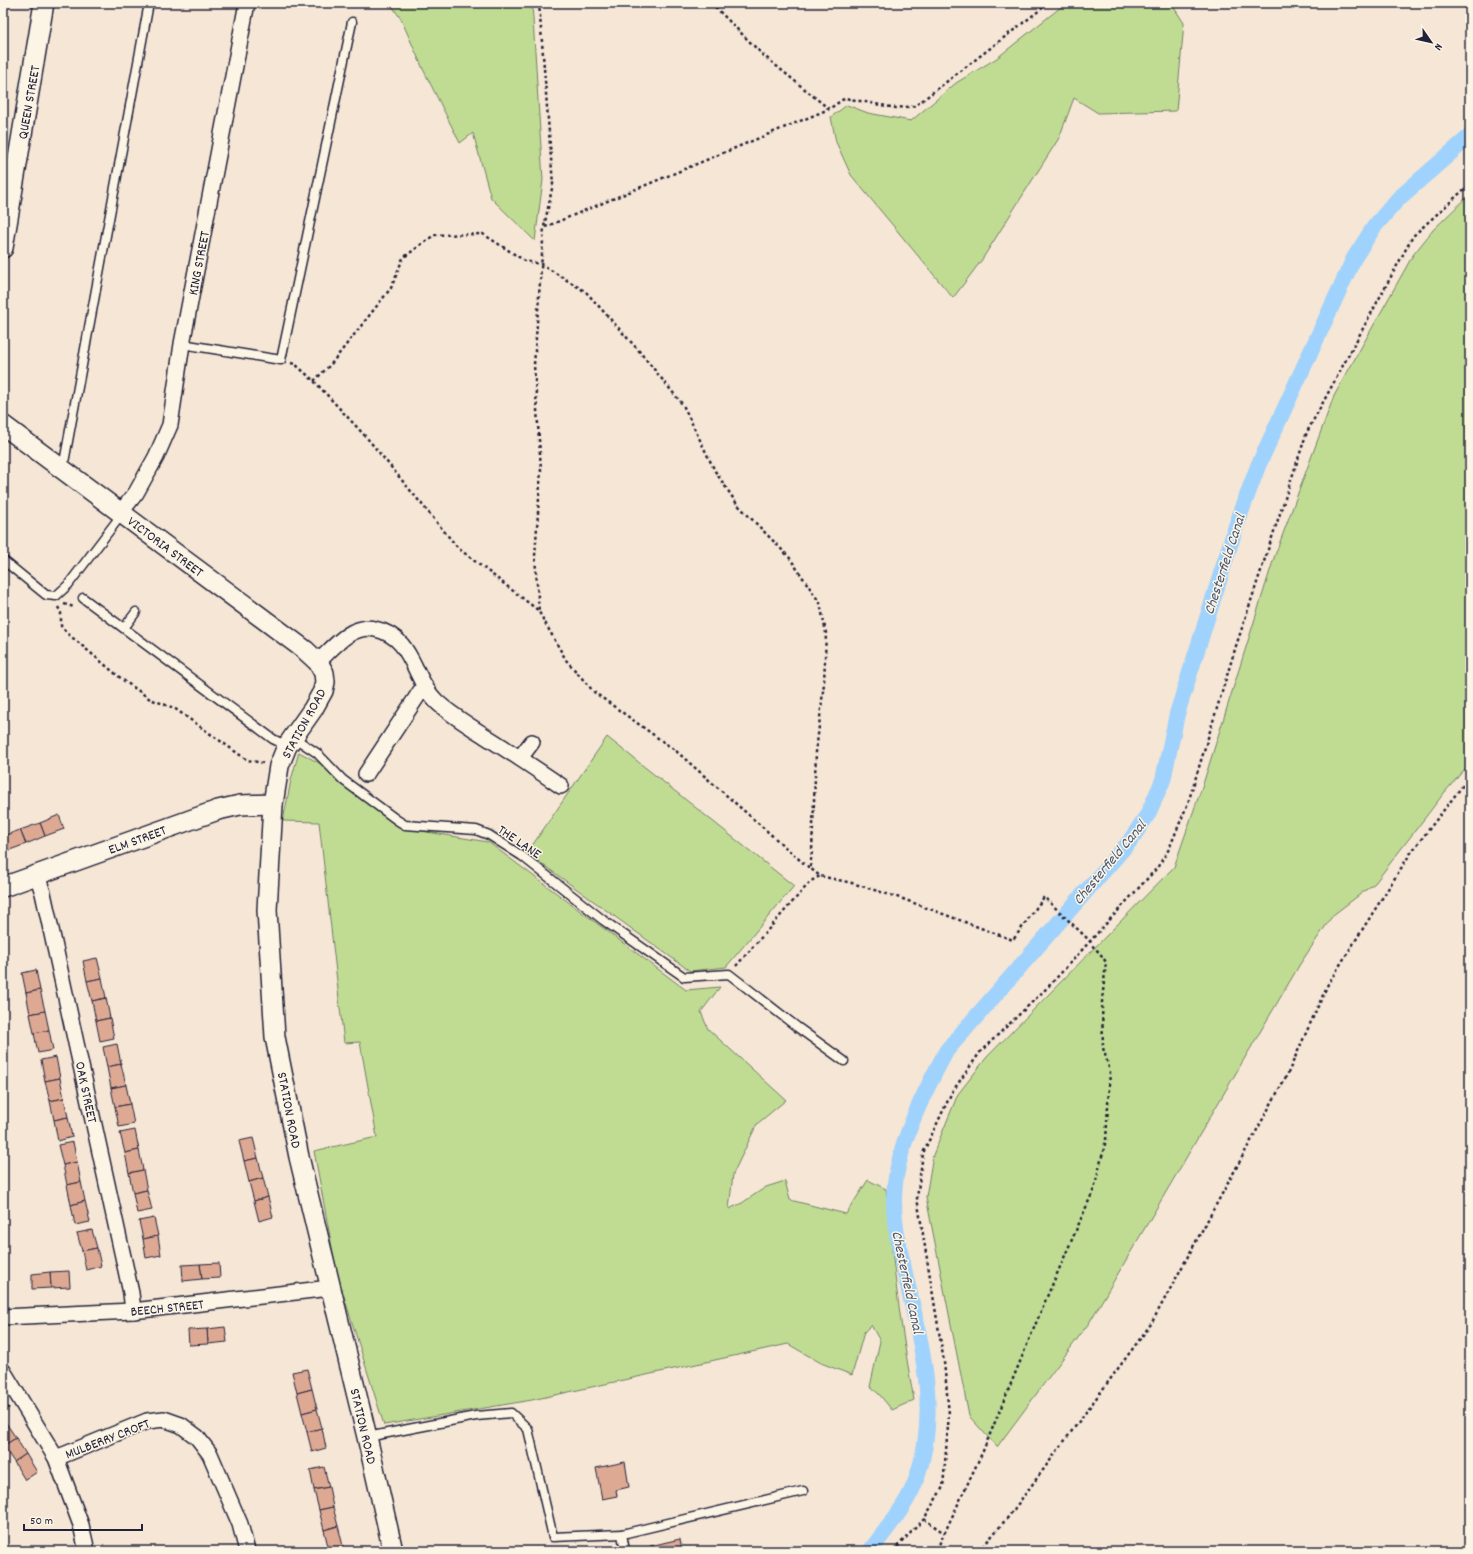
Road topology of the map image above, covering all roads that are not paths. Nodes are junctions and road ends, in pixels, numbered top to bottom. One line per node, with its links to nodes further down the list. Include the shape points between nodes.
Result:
1 (44, 3): 5 (street, QUEEN STREET)
2 (149, 3): 8 (lane)
3 (247, 3): 6 (street, KING STREET)
4 (352, 22): 6 (lane, via 281,360)
5 (3, 248)
6 (182, 344): 9 (street, KING STREET, via 170,425 153,463)
7 (3, 425): 8 (street, VICTORIA STREET)
8 (63, 469): 9 (street, VICTORIA STREET)
9 (122, 513): 10 (lane, via 68,585 56,596 46,595); 14 (street, VICTORIA STREET, via 299,646)
10 (3, 560)
11 (87, 601): 13 (lane, THE LANE)
12 (136, 612): 13 (lane)
13 (124, 628): 16 (lane, THE LANE, via 273,739)
14 (321, 667): 15 (street, via 346,635 361,628 375,629 389,634 403,644); 16 (street, STATION ROAD, via 325,682 323,691)
15 (424, 686): 18 (street, via 436,701); 19 (street)
16 (290, 741): 21 (street, STATION ROAD, via 279,766); 24 (lane, THE LANE, via 317,754 343,780 405,825 476,830 489,835 522,856 603,920 684,977 729,974)
17 (532, 742): 18 (street)
18 (520, 758): 20 (street)
19 (366, 774)
20 (561, 786)
21 (273, 804): 22 (street, ELM STREET, via 240,805 218,810); 25 (street, STATION ROAD, via 267,910 275,1037 299,1157)
22 (37, 875): 23 (street, ELM STREET); 26 (street, OAK STREET)
23 (3, 887)
24 (844, 1061)
25 (330, 1288): 26 (street, BEECH STREET); 29 (street, STATION ROAD)
26 (133, 1311): 27 (street, BEECH STREET)
27 (3, 1317)
28 (3, 1370): 30 (street)
29 (367, 1437): 32 (lane, via 476,1416 511,1413 528,1428 553,1537); 35 (street, STATION ROAD)
30 (56, 1458): 33 (street, via 81,1525); 34 (street, MULBERRY CROFT, via 147,1421 164,1419 181,1425 197,1437 210,1454 240,1524)
31 (803, 1491): 32 (lane)
32 (622, 1534): 36 (lane)
33 (87, 1551)
34 (246, 1551)
35 (393, 1551)
36 (625, 1551)

